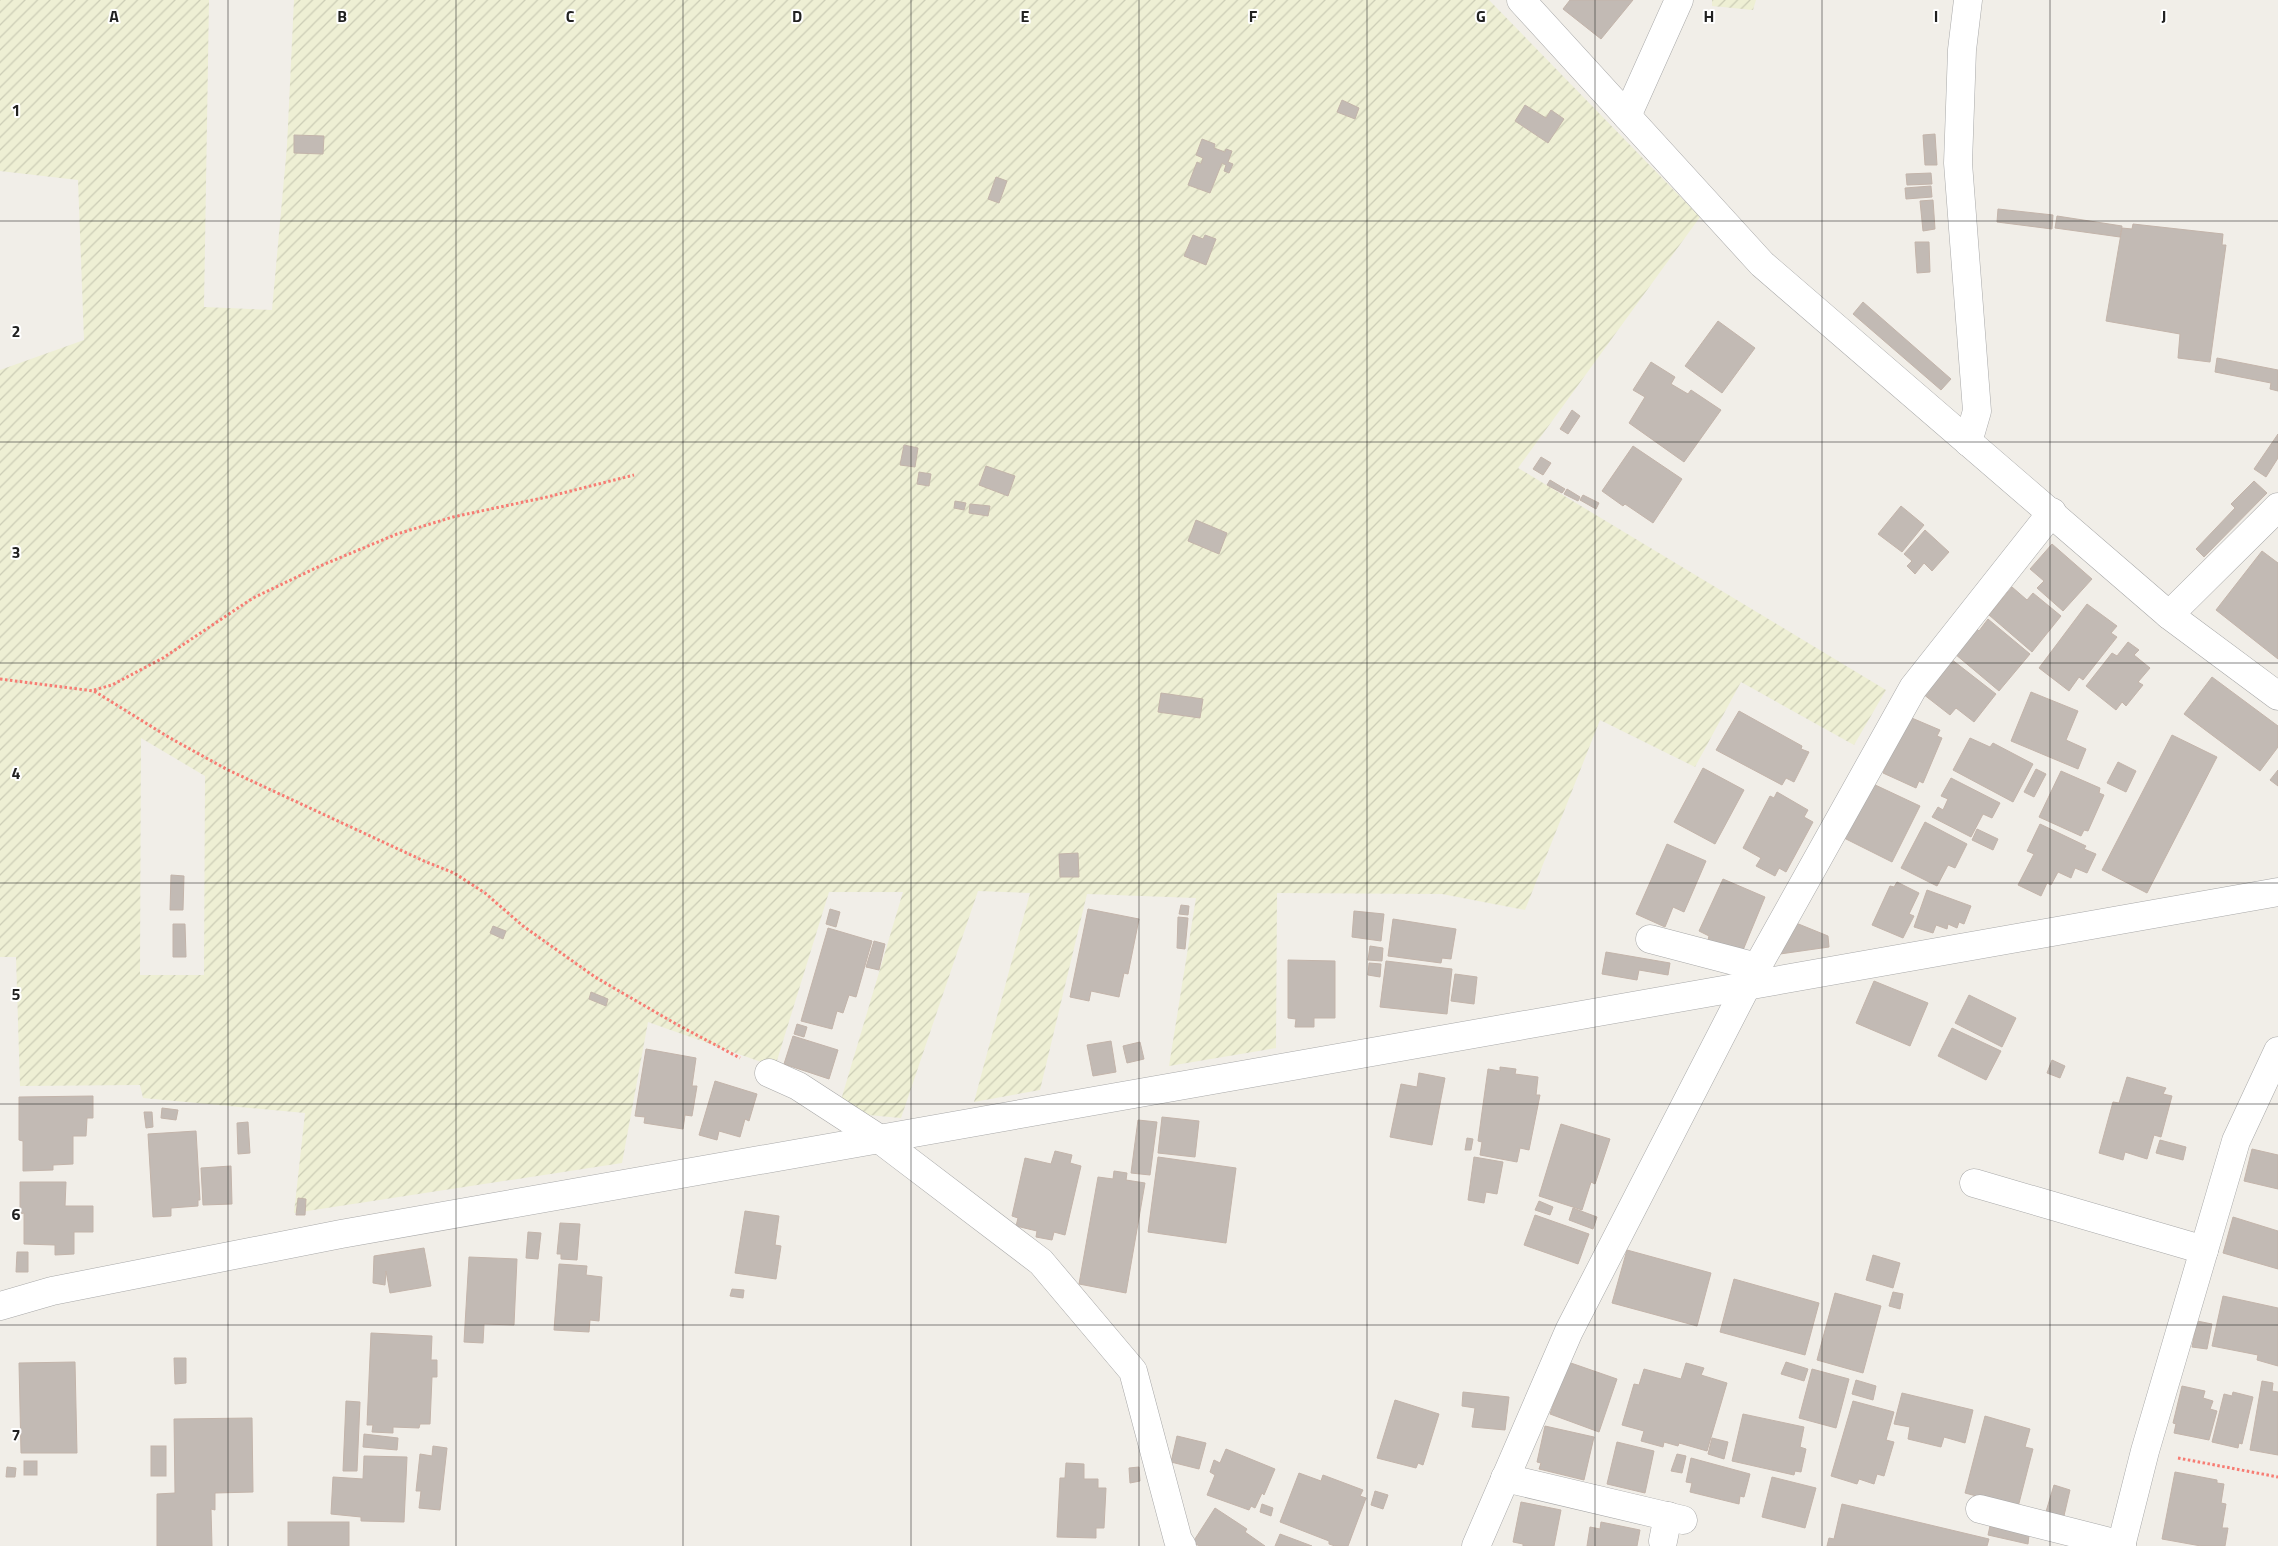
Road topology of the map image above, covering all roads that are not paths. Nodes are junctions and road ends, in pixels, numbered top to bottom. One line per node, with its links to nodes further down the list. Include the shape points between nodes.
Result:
1 (1521, 0): 4 (street)
2 (1679, 0): 4 (street)
3 (1968, 0): 5 (street, via 1962,50 1958,163 1976,411)
4 (1627, 116): 5 (street, via 1762,264)
5 (1968, 442): 7 (street)
6 (2278, 507): 8 (street)
7 (2052, 512): 8 (street); 12 (street, via 1913,688)
8 (2169, 614): 9 (street)
9 (2278, 696)
10 (2278, 892): 12 (street)
11 (1650, 938): 12 (street)
12 (1752, 977): 15 (street); 19 (street, via 1569,1331)
13 (2278, 1052): 17 (street, via 2236,1141)
14 (769, 1073): 15 (street, via 798,1086)
15 (878, 1138): 18 (street, via 341,1234 52,1291); 23 (street, via 1041,1262 1133,1372)
16 (1974, 1183): 17 (street)
17 (2204, 1250): 22 (street)
18 (0, 1306)
19 (1505, 1478): 21 (street); 24 (street)
20 (1980, 1509): 22 (street)
21 (1671, 1526)
22 (2121, 1545)
23 (1182, 1546)
24 (1476, 1546)

